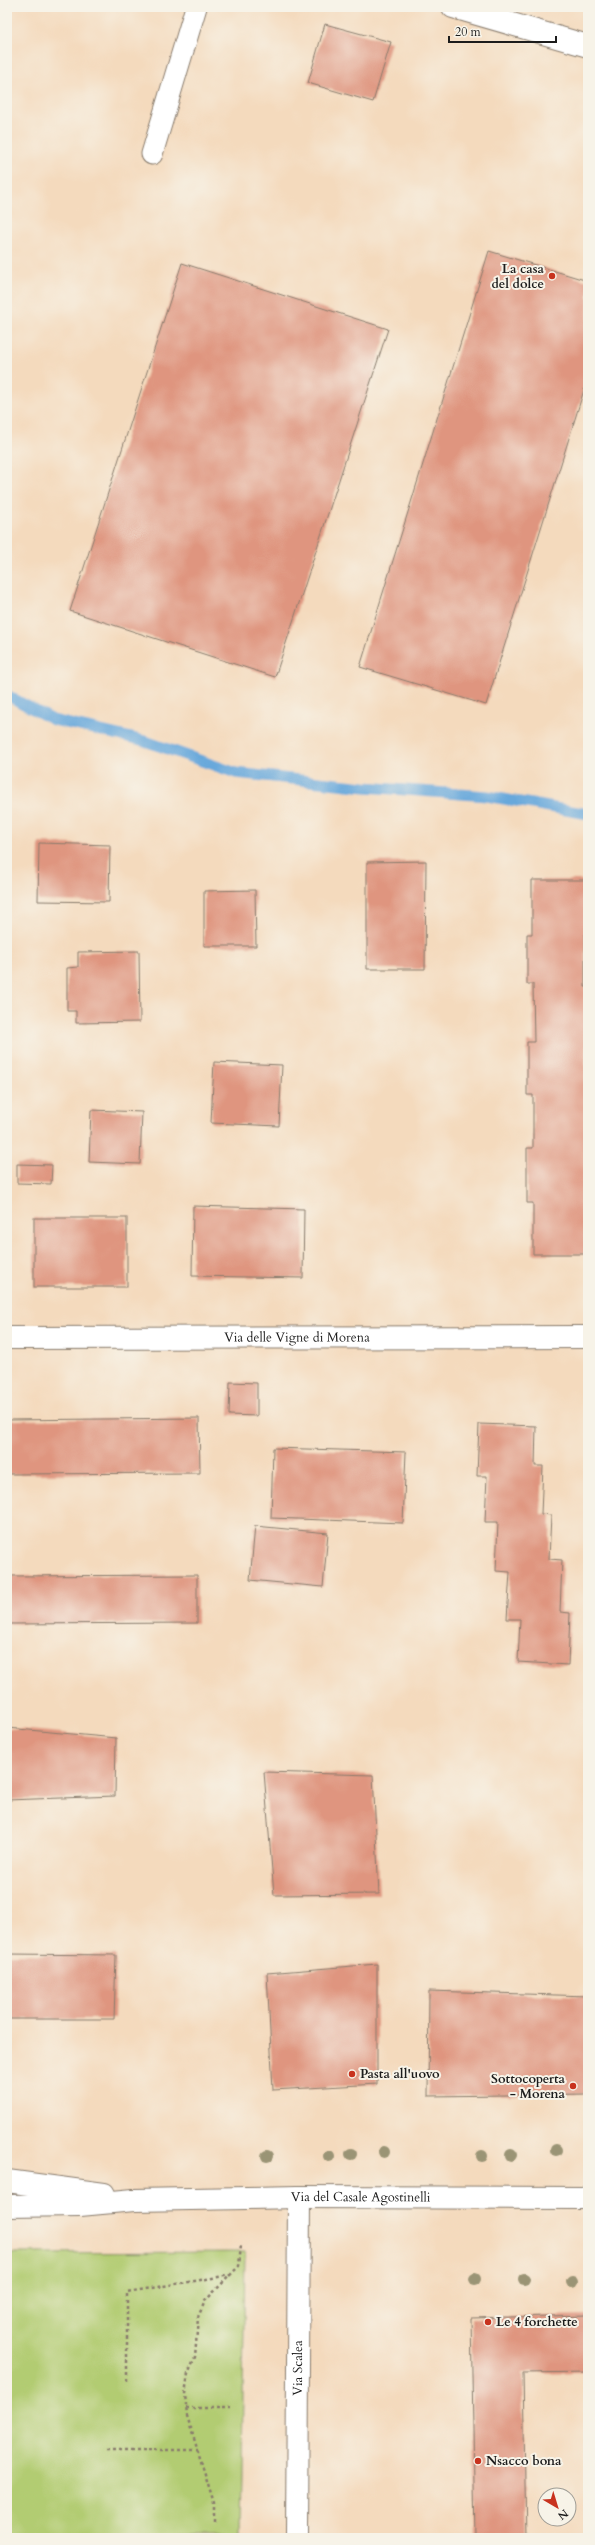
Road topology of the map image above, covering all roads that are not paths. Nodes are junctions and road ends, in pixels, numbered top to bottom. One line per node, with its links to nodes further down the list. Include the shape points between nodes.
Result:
1 (196, 7): 4 (lane)
2 (453, 7): 3 (street)
3 (588, 46)
4 (152, 154)
5 (588, 1337): 6 (street, Via delle Vigne di Morena)
6 (7, 1338)
7 (7, 2182): 10 (street, Via del Casale Agostinelli)
8 (299, 2197): 9 (street, Via del Casale Agostinelli); 10 (street, Via del Casale Agostinelli); 12 (street, Via Scalea)
9 (588, 2198)
10 (134, 2200): 11 (street, Via del Casale Agostinelli, via 80,2205)
11 (7, 2206)
12 (297, 2538)

